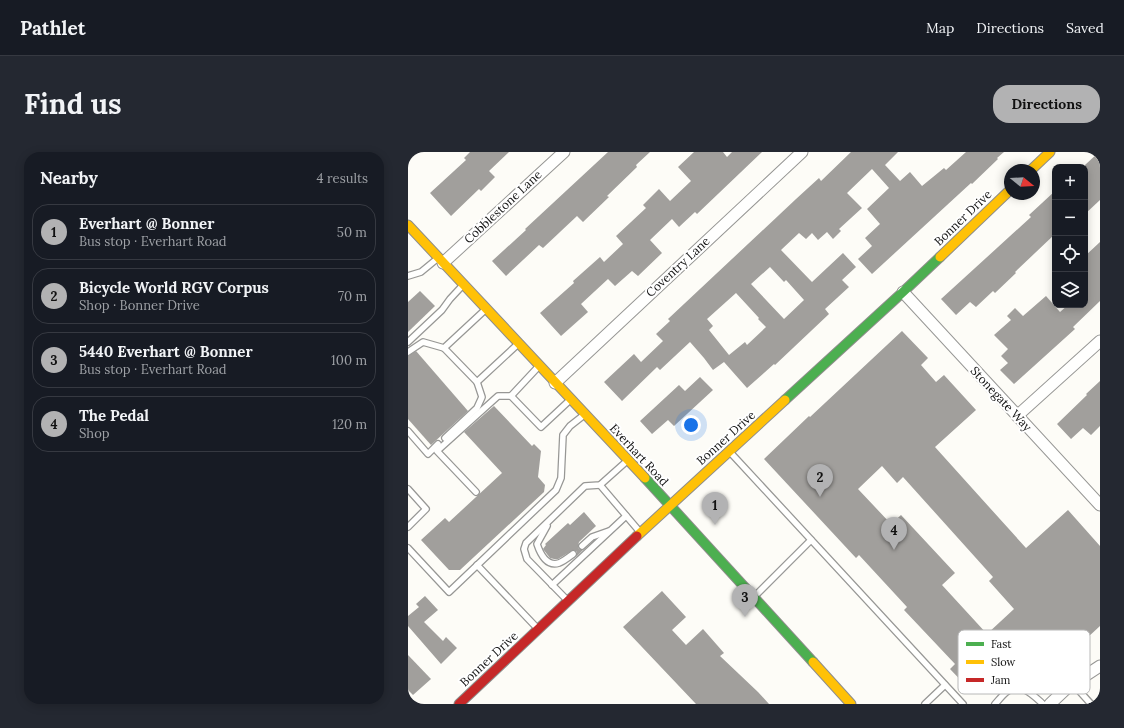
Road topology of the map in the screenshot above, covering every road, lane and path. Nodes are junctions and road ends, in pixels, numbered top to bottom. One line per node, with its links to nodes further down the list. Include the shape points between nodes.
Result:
1 (564, 152): 7 (street, Cobblestone Lane)
2 (802, 152): 19 (street, Coventry Lane)
3 (1050, 152): 4 (street)
4 (1037, 164)
5 (1004, 196): 10 (street, Bonner Drive)
6 (408, 225): 7 (street, Everhart Road)
7 (440, 260): 8 (lane); 9 (street, Everhart Road)
8 (408, 276)
9 (463, 285): 11 (street, Everhart Road); 13 (lane, via 442,310)
10 (903, 292): 23 (street, Stonegate Way); 25 (street, Bonner Drive)
11 (486, 309): 14 (street, Everhart Road); 15 (lane)
12 (1100, 341): 23 (street)
13 (408, 342)
14 (518, 344): 17 (street, Everhart Road); 18 (lane)
15 (444, 348): 16 (lane, via 423,342); 18 (lane)
16 (408, 352)
17 (539, 366): 19 (street, Everhart Road); 20 (lane)
18 (477, 382): 24 (lane, via 482,397 478,408 428,454)
19 (554, 383): 21 (street, Everhart Road)
20 (511, 396): 21 (lane, via 541,427); 29 (lane, via 498,396 437,451)
21 (570, 399): 22 (street, Everhart Road)
22 (585, 414): 26 (street, Everhart Road); 41 (lane, via 563,435 561,478 556,490)
23 (1017, 416): 31 (street, Stonegate Way)
24 (408, 432)
25 (729, 451): 30 (street, Bonner Drive); 37 (lane)
26 (628, 460): 27 (lane); 30 (street, Everhart Road)
27 (600, 485): 32 (lane); 33 (lane, via 585,486)
28 (408, 489): 34 (lane, via 426,509)
29 (476, 492)
30 (670, 505): 36 (street, Bonner Drive); 43 (street, Everhart Road)
31 (1100, 505)
32 (626, 516): 35 (lane); 36 (lane)
33 (550, 520): 40 (lane, via 537,544 539,553 548,562 555,564); 42 (lane, via 526,543 524,549 527,560)
34 (408, 528)
35 (611, 530): 38 (lane, via 592,537); 42 (lane)
36 (641, 533): 44 (street, Bonner Drive)
37 (811, 540): 43 (lane); 48 (lane)
38 (582, 546)
39 (408, 548): 41 (lane, via 449,592)
40 (573, 554)
41 (477, 565): 45 (lane)
42 (552, 585): 44 (lane)
43 (754, 598): 54 (street, Everhart Road)
44 (568, 601): 45 (street, Bonner Drive)
45 (538, 629): 53 (street, Bonner Drive)
46 (1100, 666): 47 (street)
47 (1090, 673)
48 (945, 685): 55 (lane); 56 (lane)
49 (1005, 694): 57 (lane)
50 (1031, 694): 58 (lane)
51 (1061, 694): 59 (street)
52 (1082, 694): 60 (lane)
53 (459, 704)
54 (851, 704)
55 (925, 704)
56 (963, 704)
57 (995, 704)
58 (1043, 704)
59 (1050, 704)
60 (1091, 704)

